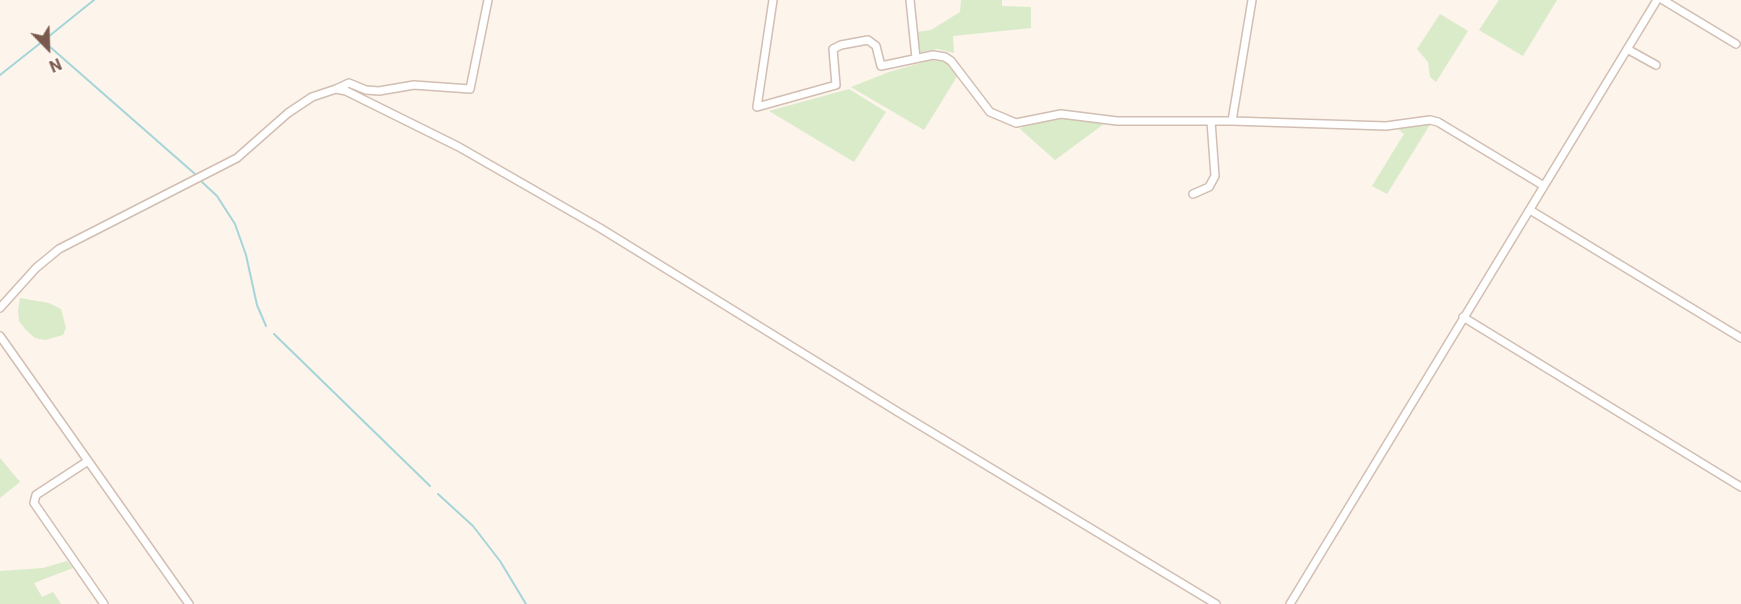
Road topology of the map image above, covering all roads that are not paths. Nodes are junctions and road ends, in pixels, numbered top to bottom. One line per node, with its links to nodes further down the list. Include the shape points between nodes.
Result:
1 (488, 0): 11 (street, via 470,89 414,85 379,91 350,83)
2 (773, 0): 9 (street, via 757,107 836,85 832,53 841,45 873,42 881,66)
3 (910, 0): 9 (street)
4 (1252, 0): 13 (street)
5 (1657, 0): 8 (street)
6 (1663, 0): 7 (street)
7 (1736, 44)
8 (1627, 49): 10 (street); 14 (street)
9 (916, 58): 12 (street, via 933,55 951,61 990,112 1016,123 1061,114 1117,121)
10 (1656, 65)
11 (336, 89): 17 (street, via 312,97 288,113 237,158 59,249); 25 (street, via 388,110 449,142 600,228)
12 (1211, 121): 13 (street); 15 (street, via 1215,176 1209,187)
13 (1232, 121): 14 (street, via 1386,126 1438,122)
14 (1544, 186): 16 (street)
15 (1193, 194)
16 (1530, 210): 18 (street); 20 (street)
17 (0, 308)
18 (1463, 317): 22 (street); 26 (street)
19 (0, 336): 21 (street)
20 (1741, 338)
21 (88, 461): 23 (street, via 36,495 34,503); 24 (street)
22 (1741, 487)
23 (104, 604)
24 (189, 604)
25 (1216, 604)
26 (1290, 604)

